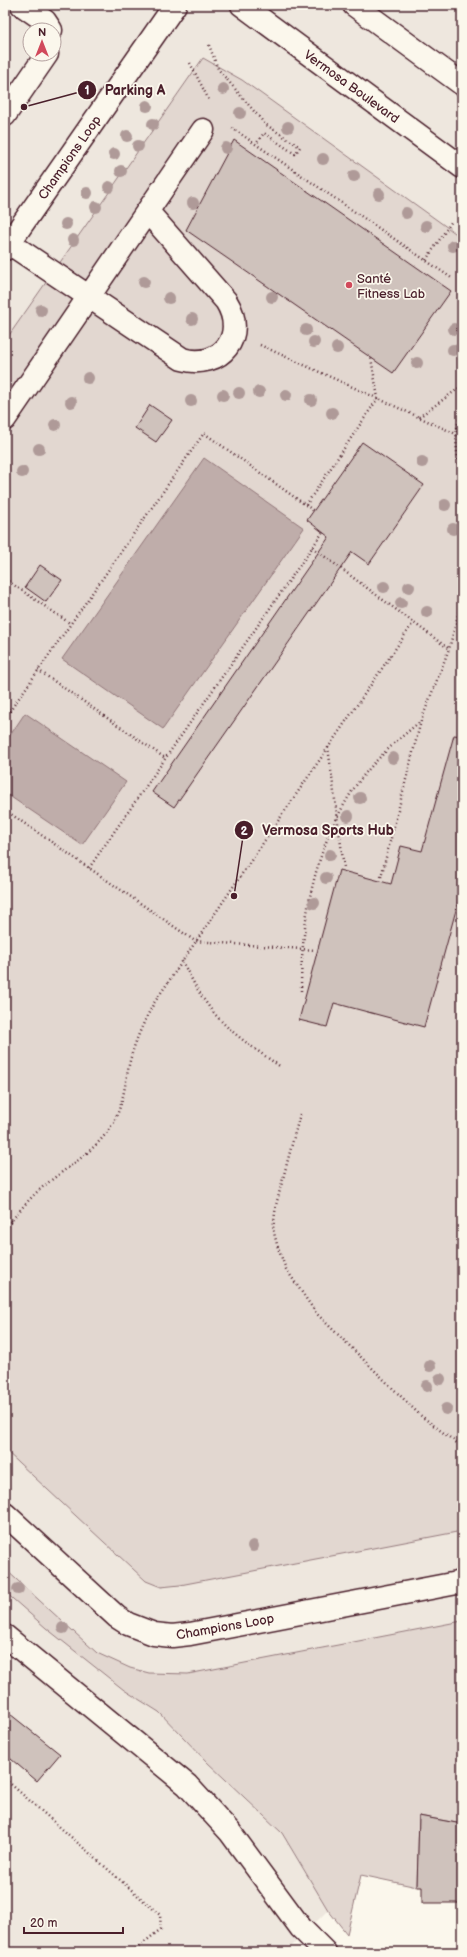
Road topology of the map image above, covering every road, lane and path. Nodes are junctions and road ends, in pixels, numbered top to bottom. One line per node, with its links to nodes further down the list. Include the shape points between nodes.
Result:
1 (22, 5): 5 (street)
2 (175, 5): 18 (street, Champions Loop)
3 (242, 5): 15 (street, Vermosa Boulevard)
4 (354, 5): 9 (street)
5 (46, 22)
6 (209, 44): 14 (path, via 218,69 265,124 300,147 295,154 264,133)
7 (41, 62): 11 (street)
8 (190, 63): 10 (path)
9 (462, 84)
10 (212, 104)
11 (5, 114)
12 (230, 128): 14 (path)
13 (203, 130): 16 (street)
14 (256, 144): 19 (path)
15 (462, 167)
16 (148, 212): 21 (street); 21 (street, via 232,310 235,322 230,345 203,362 182,359)
17 (452, 222): 19 (path)
18 (7, 246): 21 (street)
19 (426, 260): 20 (path)
20 (453, 279)
21 (89, 297): 28 (street)
22 (257, 344): 25 (path)
23 (371, 358): 25 (path)
24 (462, 386): 27 (path)
25 (378, 398): 27 (path); 31 (path)
26 (462, 412): 29 (path)
27 (419, 417): 29 (path)
28 (5, 420)
29 (456, 434): 30 (path)
30 (462, 478)
31 (306, 505): 32 (path); 40 (path, via 204,433)
32 (314, 510)
33 (323, 532): 34 (path)
34 (312, 547): 39 (path); 48 (path)
35 (5, 579): 36 (path)
36 (9, 581): 37 (path); 40 (path)
37 (5, 587)
38 (462, 600): 41 (path)
39 (413, 623): 41 (path); 47 (path)
40 (71, 624): 42 (path)
41 (449, 649): 46 (path)
42 (38, 670): 44 (path); 48 (path)
43 (5, 706): 44 (path)
44 (10, 710): 45 (path)
45 (5, 718)
46 (421, 721): 50 (path, via 379,758 345,803); 53 (path)
47 (328, 747): 50 (path); 54 (path)
48 (165, 758): 51 (path)
49 (5, 810): 51 (path)
50 (337, 819): 52 (path); 55 (path, via 325,846 312,889)
51 (89, 868): 54 (path)
52 (344, 868)
53 (381, 877)
54 (195, 941): 55 (path); 57 (path)
55 (302, 949): 56 (path); 58 (path)
56 (315, 950)
57 (182, 961): 59 (path, via 196,988 215,1013 235,1033); 62 (path, via 143,1023 113,1123 89,1152 44,1186)
58 (301, 991)
59 (281, 1067)
60 (300, 1114): 64 (path, via 273,1229 286,1269 316,1313 420,1415)
61 (5, 1214): 62 (path)
62 (11, 1221): 63 (path)
63 (5, 1229)
64 (462, 1447)
65 (5, 1514): 66 (street, Champions Loop, via 117,1617 140,1630 154,1634 190,1634)
66 (462, 1582)
67 (5, 1636): 70 (street, via 187,1786 230,1832 301,1928)
68 (5, 1779): 69 (path, via 160,1915 161,1930)
69 (132, 1952)
70 (325, 1952)

